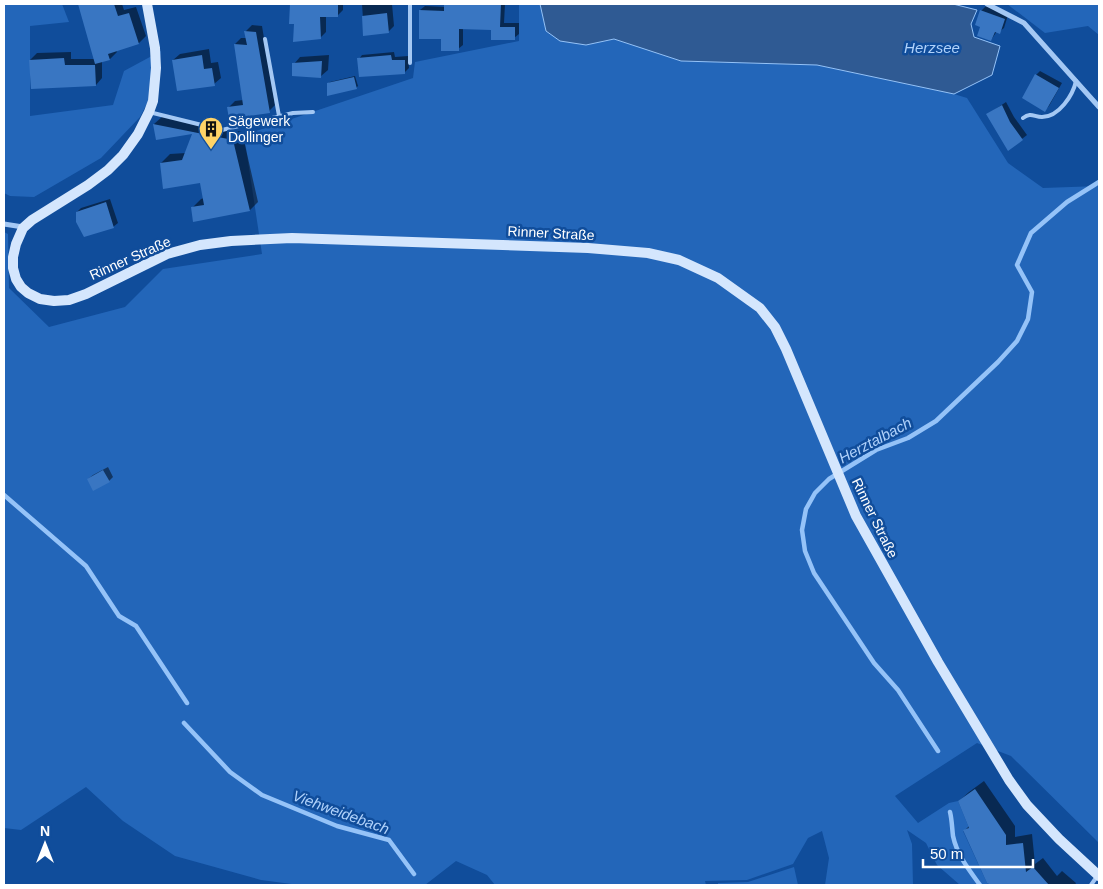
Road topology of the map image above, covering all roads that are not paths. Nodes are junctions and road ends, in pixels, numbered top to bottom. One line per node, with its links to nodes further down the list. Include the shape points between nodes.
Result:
1 (147, 4): 8 (main road, Rinner Straße, via 156,68)
2 (410, 4): 5 (lane)
3 (987, 4): 6 (street, via 1024,24)
4 (265, 39): 10 (lane)
5 (410, 63)
6 (1076, 81): 7 (street); 11 (lane, via 1070,96 1057,110 1045,116 1032,114)
7 (1099, 107)
8 (149, 112): 10 (lane, via 222,130); 13 (main road, Rinner Straße, via 123,156 108,170)
9 (313, 112): 10 (lane)
10 (278, 116)
11 (1023, 118)
12 (4, 224): 13 (street)
13 (24, 228): 14 (main road, Rinner Straße, via 13,256 16,279 28,293 54,301 86,294 168,254 200,244 292,238 648,253 678,260 718,278 760,308 775,328 856,516 1009,780 1027,805)
14 (1099, 876): 15 (lane)
15 (1092, 885)

